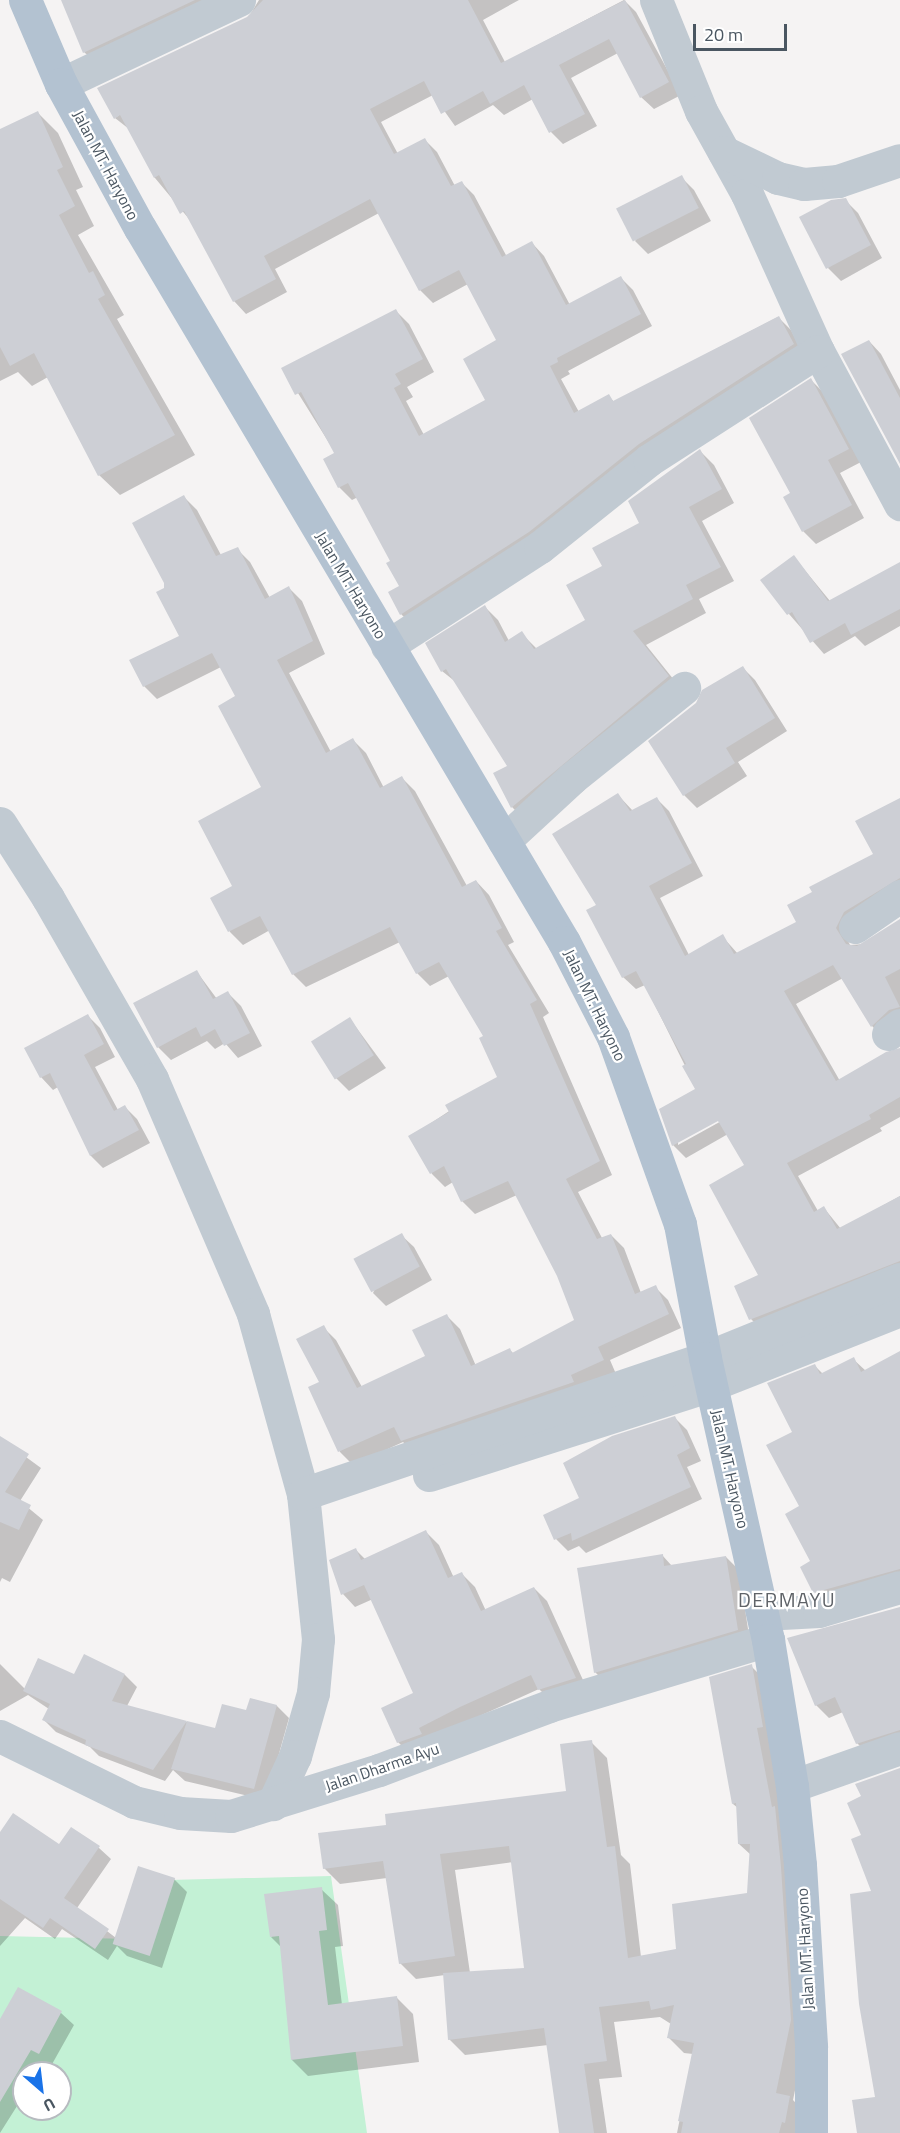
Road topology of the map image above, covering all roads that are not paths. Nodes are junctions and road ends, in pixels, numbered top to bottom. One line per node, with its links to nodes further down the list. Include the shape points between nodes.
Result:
1 (25, 0): 4 (main road, Jalan MT. Haryono)
2 (240, 0): 4 (street)
3 (656, 0): 5 (street, via 701,111)
4 (61, 84): 9 (main road, Jalan MT. Haryono, via 246,411)
5 (724, 152): 6 (street, via 778,178 804,184 838,181); 7 (street)
6 (900, 160)
7 (818, 351): 8 (street); 9 (street, via 649,460 540,547)
8 (900, 504)
9 (387, 646): 12 (main road, Jalan MT. Haryono)
10 (684, 688): 12 (street, via 572,778)
11 (0, 823): 18 (street, via 152,1078 253,1314)
12 (504, 841): 17 (main road, Jalan MT. Haryono, via 564,942 613,1037 680,1224)
13 (900, 896): 14 (street)
14 (855, 927)
15 (900, 1279): 17 (street)
16 (900, 1310): 17 (street)
17 (708, 1372): 18 (street); 20 (main road, Jalan MT. Haryono)
18 (304, 1504): 24 (street, via 318,1639 314,1693 295,1756)
19 (900, 1587): 20 (street, Jalan Dharma Ayu)
20 (765, 1627): 23 (main road, Jalan MT. Haryono); 24 (street, Jalan Dharma Ayu, via 379,1770)
21 (0, 1736): 24 (street, Jalan Dharma Ayu, via 134,1802 180,1813 231,1816)
22 (900, 1748): 23 (street)
23 (792, 1786): 25 (main road, Jalan MT. Haryono, via 811,2047)
24 (273, 1804)
25 (811, 2133)

